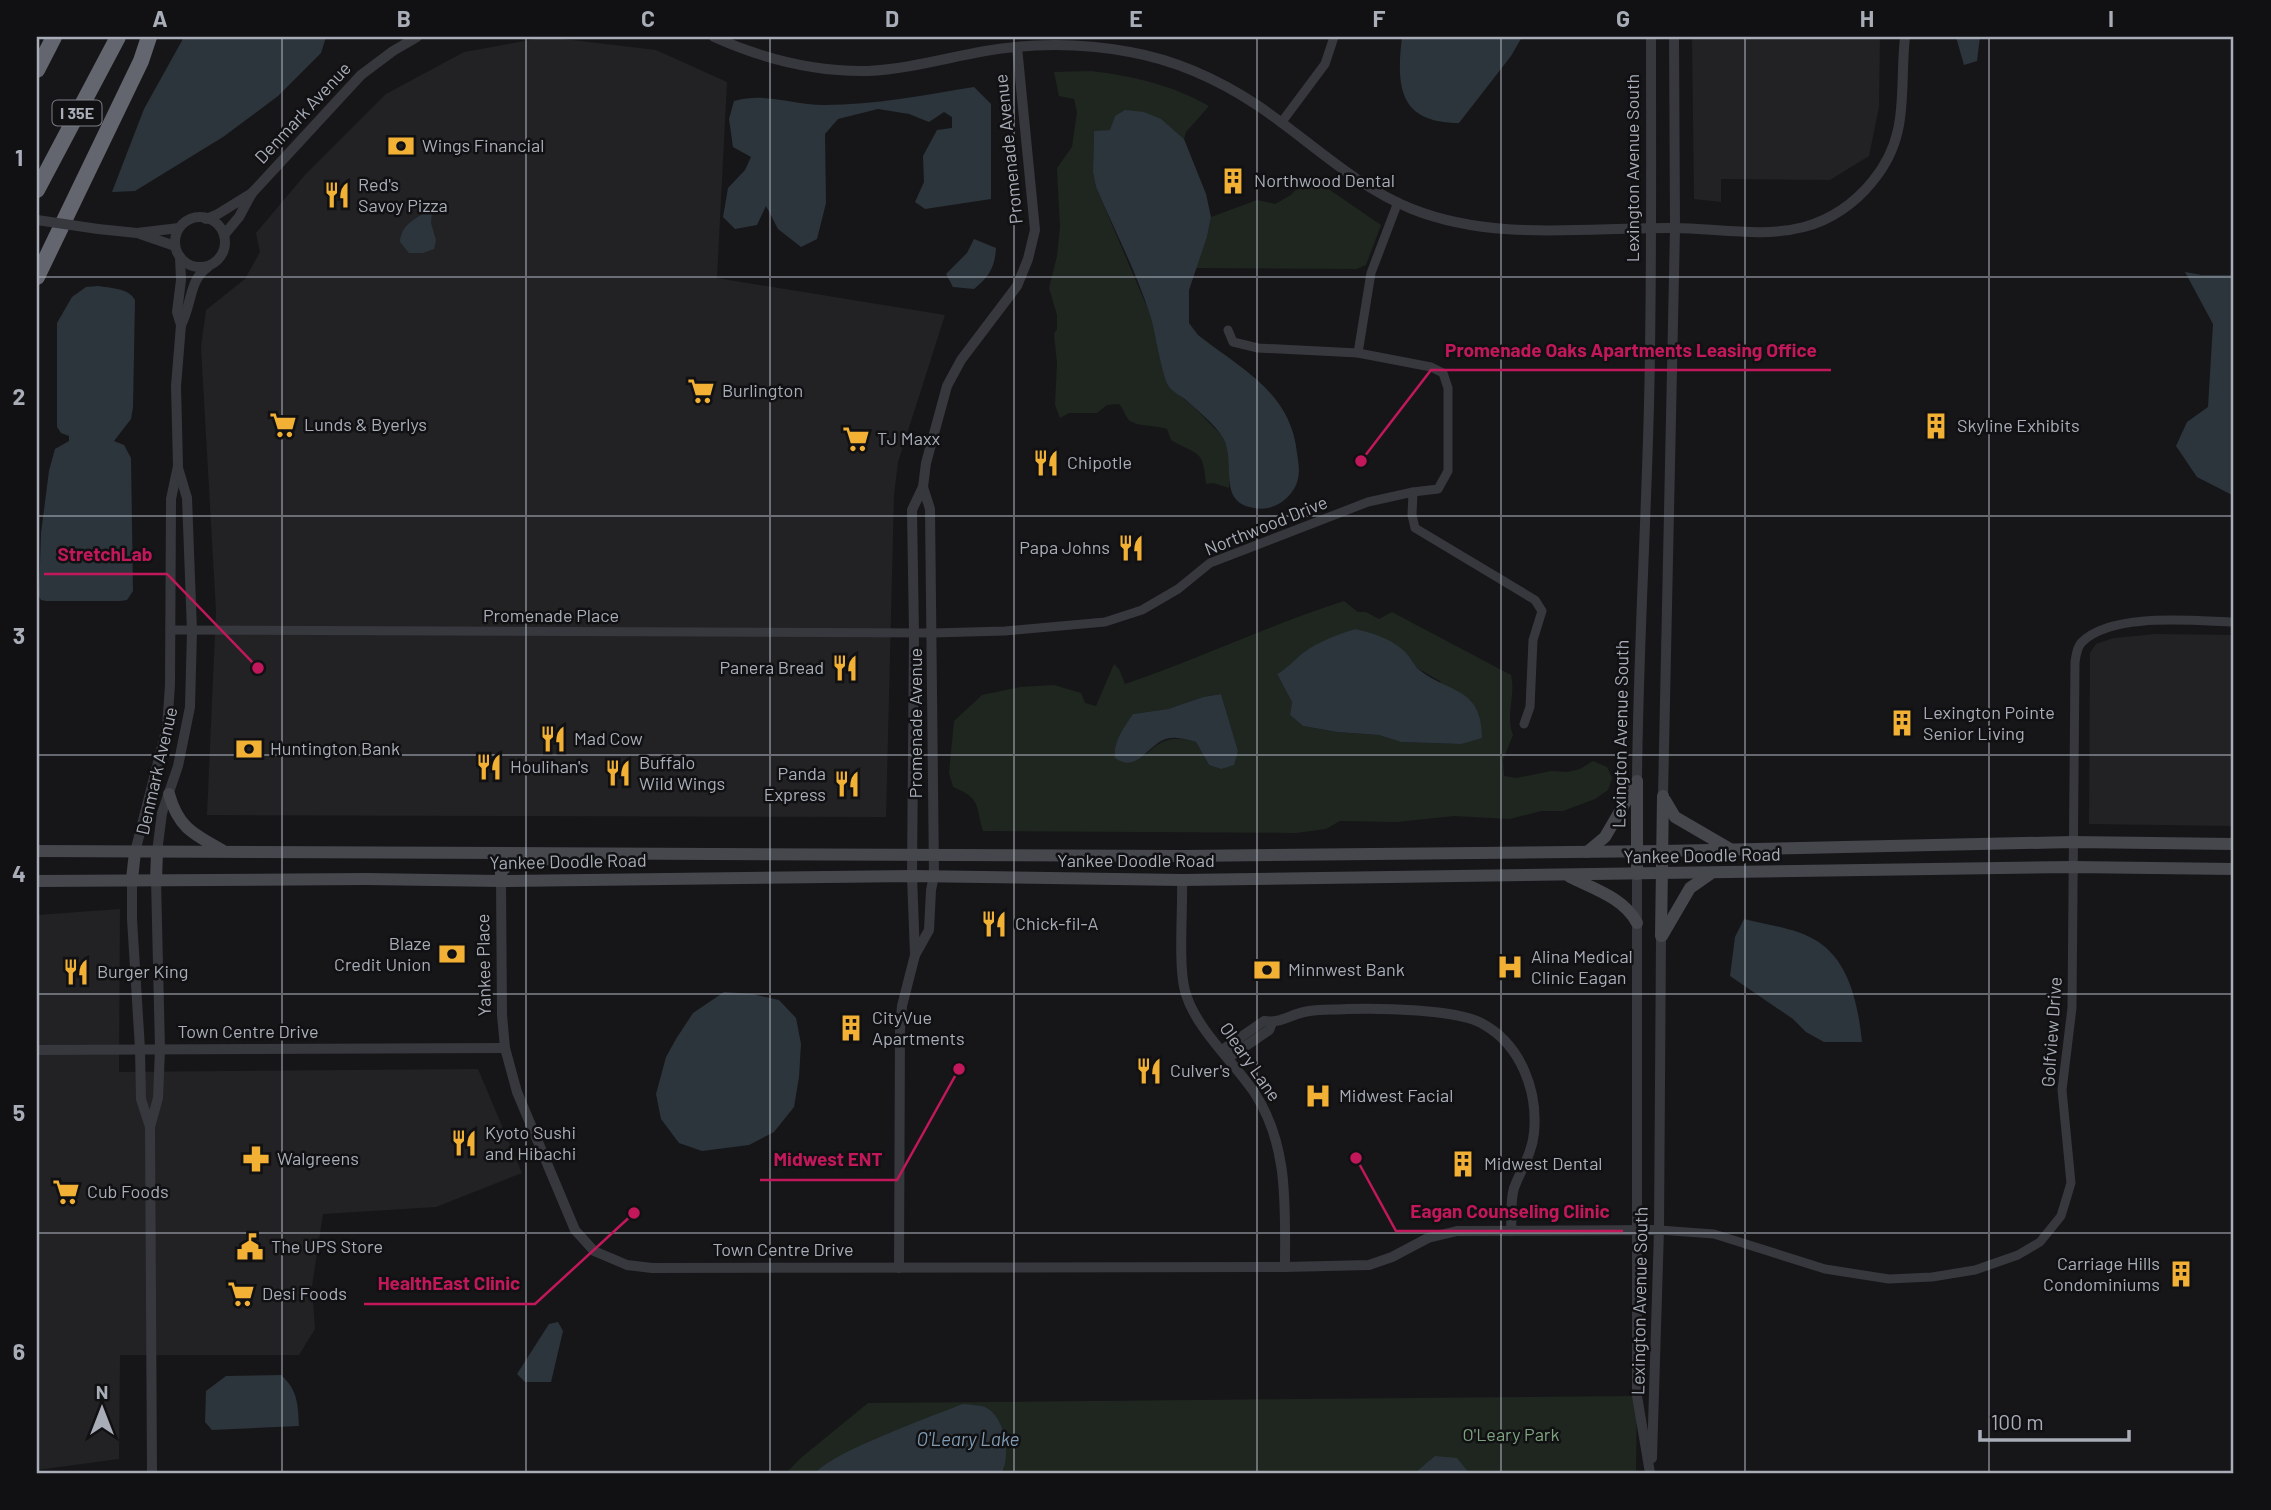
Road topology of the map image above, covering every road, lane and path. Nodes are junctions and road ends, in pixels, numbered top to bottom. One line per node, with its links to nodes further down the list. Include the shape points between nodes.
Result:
1 (54, 37): 11 (highway)
2 (118, 37): 12 (highway, I 35E)
3 (149, 37): 28 (highway)
4 (417, 37): 15 (street, Denmark Avenue, via 361,75)
5 (714, 37): 10 (street, Promenade Avenue, via 776,60 844,71 892,69)
6 (1335, 37): 13 (street, via 1325,64)
7 (1651, 37): 21 (street, Lexington Avenue South)
8 (1674, 37): 22 (street, Lexington Avenue South)
9 (1905, 37): 22 (street, via 1897,136 1880,172 1852,202 1818,223 1778,232)
10 (1017, 47): 13 (street, via 1078,45 1153,57 1223,85); 33 (street, Promenade Avenue, via 1035,230 1032,245 1017,286 953,373)
11 (37, 70)
12 (75, 117): 14 (highway, I 35E); 17 (highway)
13 (1280, 123): 16 (street, via 1374,192)
14 (37, 190)
15 (252, 193): 18 (street, Denmark Avenue); 24 (street, Denmark Avenue)
16 (1398, 202): 21 (street, via 1484,228); 31 (street, via 1371,273)
17 (37, 205)
18 (206, 219): 20 (street, via 193,218); 24 (street)
19 (37, 220): 23 (street, bridge)
20 (179, 228): 23 (street); 25 (street)
21 (1652, 228): 22 (street); 41 (street, Lexington Avenue South)
22 (1675, 228): 43 (street, Lexington Avenue South)
23 (137, 233): 25 (street)
24 (224, 235): 27 (street, via 222,255)
25 (175, 246): 26 (street)
26 (180, 257): 27 (street, via 194,267); 29 (street, Denmark Avenue, via 177,312)
27 (210, 265): 29 (street, Denmark Avenue, via 195,282 189,312)
28 (37, 277)
29 (181, 325): 32 (street, Denmark Avenue, via 176,386)
30 (1228, 330): 31 (street, via 1233,342 1258,348)
31 (1358, 353): 34 (street, Northwood Drive, via 1443,373 1448,388 1448,471 1438,489)
32 (178, 466): 36 (street, Denmark Avenue, via 171,499); 37 (street, Denmark Avenue, via 187,498)
33 (923, 488): 38 (street, Promenade Avenue, via 912,510); 39 (street, Promenade Avenue, via 930,509)
34 (1413, 492): 39 (street, Northwood Drive, via 1368,502 1210,563 1142,610 1105,622); 40 (street, via 1415,528 1535,600 1542,611 1533,640 1530,707)
35 (2234, 622): 44 (street, Golfview Drive, via 2130,624 2101,628 2080,643 2074,662)
36 (170, 630): 37 (street, Promenade Place); 50 (street, Denmark Avenue, via 167,727)
37 (192, 631): 38 (street, Promenade Place); 42 (street, Denmark Avenue, via 188,722)
38 (914, 633): 39 (street, Promenade Place); 55 (street, Promenade Avenue)
39 (933, 633): 56 (street, Promenade Avenue)
40 (1524, 724)
41 (1637, 781): 48 (main road, Lexington Avenue South); 54 (main road, via 1605,836)
42 (169, 794): 51 (street, Denmark Avenue); 52 (main road, via 174,812 190,833)
43 (1663, 796): 46 (main road, via 1675,817); 49 (main road, Lexington Avenue South)
44 (2072, 842): 45 (main road, Yankee Doodle Road); 46 (main road, Yankee Doodle Road); 57 (street, Golfview Drive)
45 (2234, 844)
46 (1731, 849): 49 (main road, Yankee Doodle Road)
47 (37, 851): 50 (main road, Yankee Doodle Road)
48 (1637, 851): 49 (main road, Yankee Doodle Road); 54 (main road, Yankee Doodle Road); 60 (main road, Lexington Avenue South)
49 (1662, 851): 61 (main road, Lexington Avenue South)
50 (135, 852): 51 (main road, Yankee Doodle Road); 65 (main road, Denmark Avenue)
51 (157, 852): 52 (main road, Yankee Doodle Road); 66 (main road, Denmark Avenue)
52 (225, 852): 53 (main road, Yankee Doodle Road)
53 (623, 852): 55 (main road, Yankee Doodle Road); 69 (main road, via 510,863 501,872)
54 (1587, 852): 56 (main road, Yankee Doodle Road)
55 (912, 853): 56 (main road, Yankee Doodle Road); 63 (street, Promenade Avenue)
56 (934, 854): 64 (street, Promenade Avenue)
57 (2072, 867): 58 (main road, Yankee Doodle Road); 59 (main road, Yankee Doodle Road); 80 (street, Golfview Drive, via 2072,1008 2062,1090 2071,1183 2061,1216 2040,1242 1975,1270 1889,1279 1825,1269 1714,1234)
58 (2234, 869)
59 (1712, 873): 61 (main road, Yankee Doodle Road); 71 (main road, via 1690,888)
60 (1637, 874): 61 (main road, Yankee Doodle Road); 62 (main road, Yankee Doodle Road); 70 (street, Lexington Avenue South)
61 (1662, 874): 71 (main road, Lexington Avenue South)
62 (1566, 875): 67 (main road, Yankee Doodle Road); 70 (main road, via 1622,904)
63 (912, 876): 64 (main road, Yankee Doodle Road); 69 (main road, Yankee Doodle Road); 72 (street, Promenade Avenue)
64 (934, 876): 67 (main road, Yankee Doodle Road); 72 (street, Promenade Avenue, via 929,930)
65 (132, 879): 66 (main road, Yankee Doodle Road); 68 (main road, Yankee Doodle Road); 74 (street, Denmark Avenue)
66 (156, 880): 69 (main road, Yankee Doodle Road); 75 (street, Denmark Avenue)
67 (1182, 880): 77 (street, Oleary Lane, via 1184,989)
68 (37, 881)
69 (501, 881): 73 (street, Yankee Place)
70 (1637, 923): 79 (street, Lexington Avenue South)
71 (1661, 936): 80 (street, Lexington Avenue South)
72 (915, 955): 83 (street, Promenade Avenue, via 900,1030)
73 (505, 1048): 75 (street, Town Centre Drive); 83 (street, Town Centre Drive, via 517,1092 570,1221 594,1251 627,1265 652,1268)
74 (140, 1049): 75 (street, Town Centre Drive); 76 (street, Town Centre Drive); 78 (street, Denmark Avenue, via 141,1099)
75 (160, 1049): 78 (street, Denmark Avenue, via 158,1098)
76 (37, 1050)
77 (1225, 1054): 81 (street, via 1264,1021 1272,1023 1305,1011 1452,1014 1482,1023 1505,1041 1525,1068 1532,1102 1534,1132 1514,1191); 82 (street, Oleary Lane, via 1255,1093 1275,1133 1284,1178)
78 (150, 1127): 84 (street, Denmark Avenue)
79 (1637, 1230): 80 (street, Town Centre Drive); 81 (street, Town Centre Drive); 85 (street, Lexington Avenue South, via 1637,1396)
80 (1659, 1230): 85 (street, Lexington Avenue South)
81 (1511, 1231): 82 (street, Town Centre Drive, via 1457,1231 1428,1238 1369,1265)
82 (1285, 1267): 83 (street, Town Centre Drive)
83 (899, 1268)
84 (152, 1473)
85 (1651, 1473)

